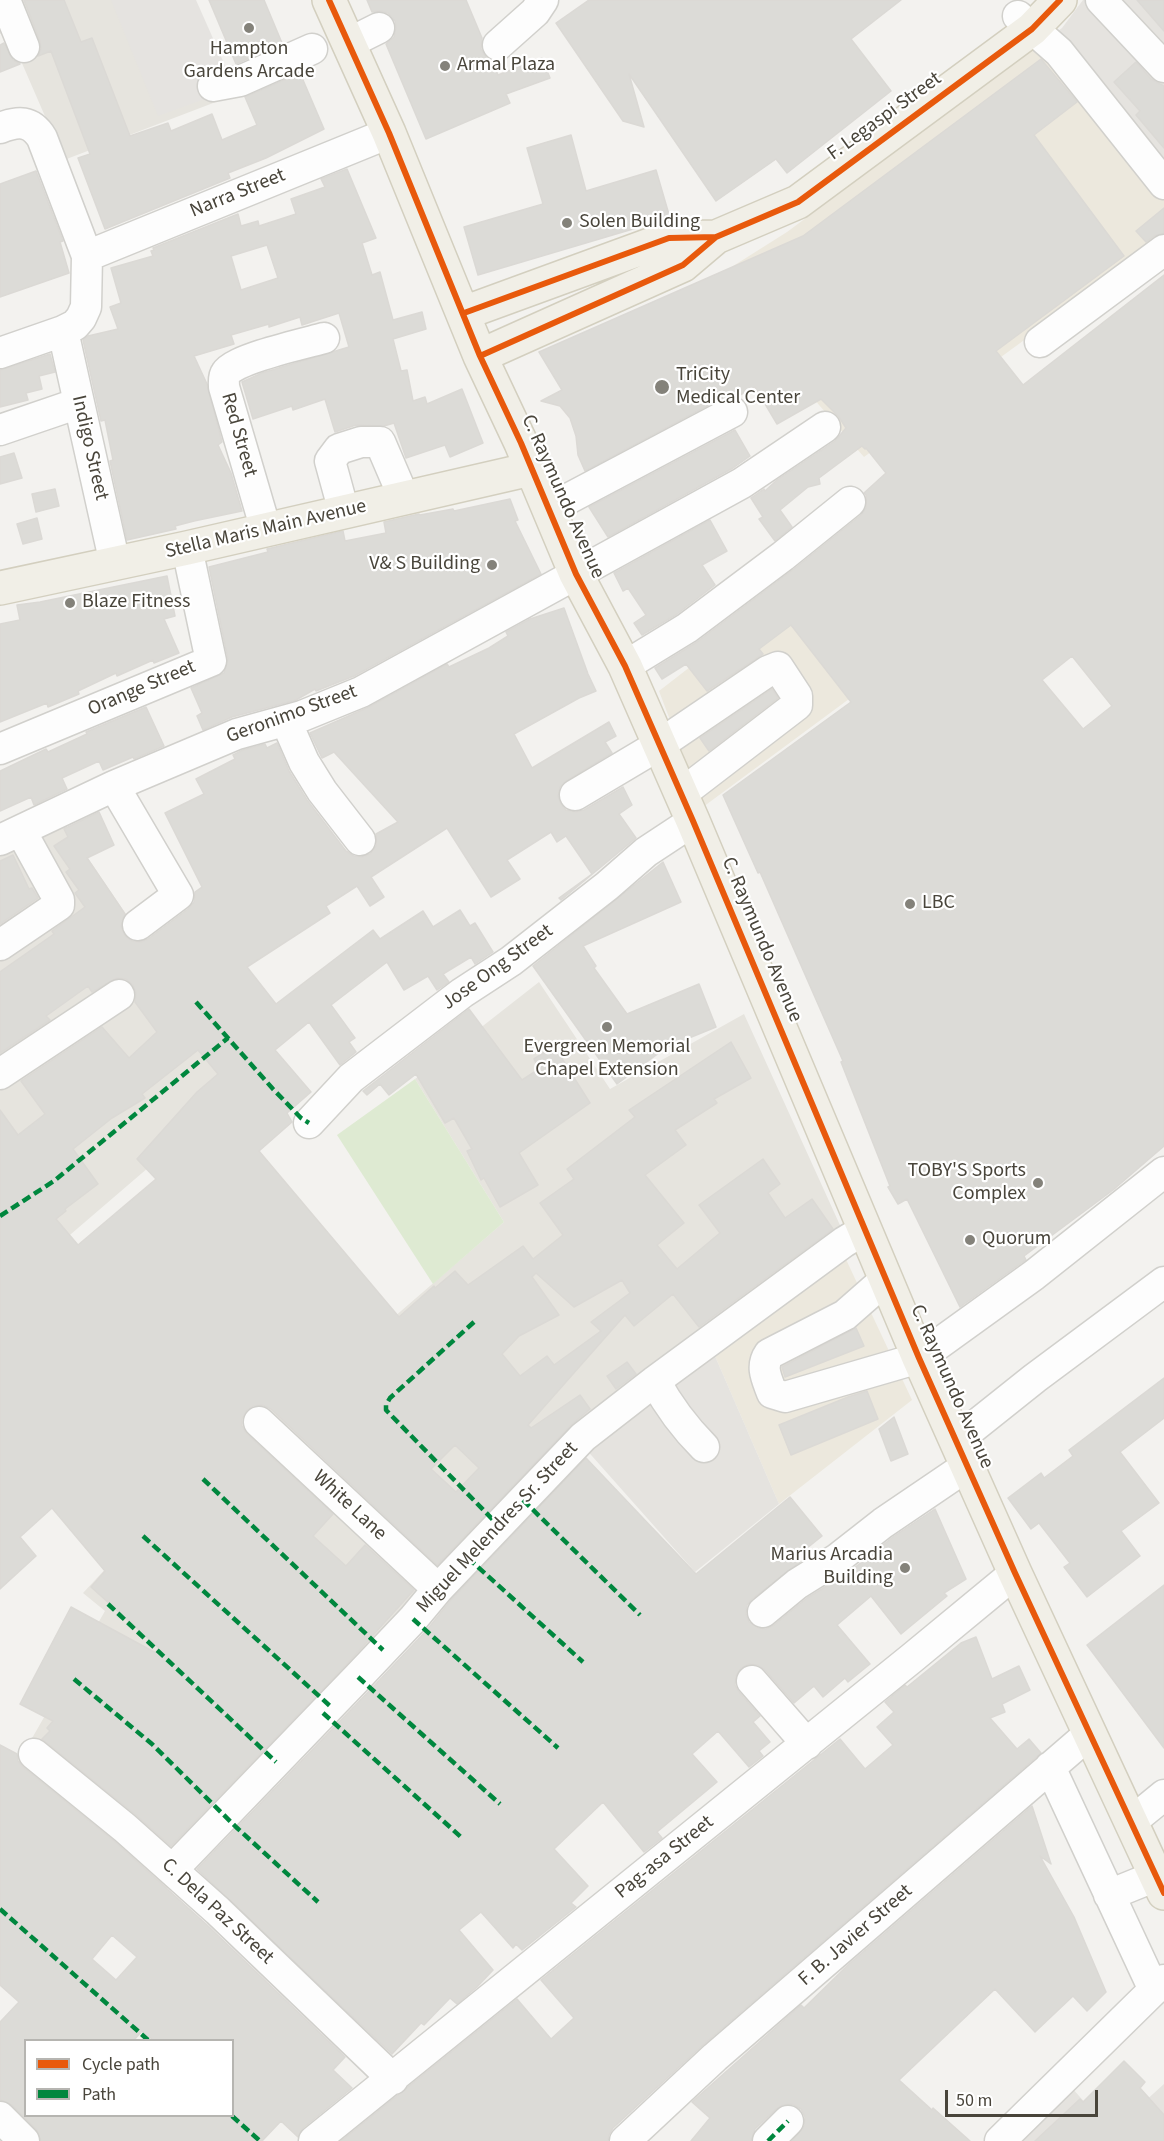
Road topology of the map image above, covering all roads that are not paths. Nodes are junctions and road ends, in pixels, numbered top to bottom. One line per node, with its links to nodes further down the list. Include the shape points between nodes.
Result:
1 (5, 0): 10 (street)
2 (328, 0): 8 (main road, C. Raymundo Avenue)
3 (543, 0): 9 (street)
4 (1060, 0): 6 (main road, F. Legaspi Street)
5 (1101, 0): 12 (street)
6 (1025, 23): 16 (street, via 1059,52); 17 (main road, F. Legaspi Street, via 798,202)
7 (379, 28): 8 (street)
8 (348, 43): 15 (main road, C. Raymundo Avenue)
9 (498, 45)
10 (24, 47)
11 (312, 49): 13 (street, via 240,81)
12 (1164, 67)
13 (213, 86)
14 (11, 125): 19 (street, via 30,125 42,138)
15 (389, 134): 19 (street, Narra Street); 20 (main road, C. Raymundo Avenue)
16 (1164, 184)
17 (716, 237): 20 (main road, F. Legaspi Street, via 669,238); 25 (main road, F. Legaspi Street, via 683,266)
18 (1164, 250): 23 (street)
19 (87, 256): 21 (street, via 86,307 81,318)
20 (464, 313): 25 (main road, C. Raymundo Avenue)
21 (69, 328): 24 (street); 26 (street, Indigo Street)
22 (324, 338): 35 (street, Red Street, via 239,362 226,373 224,387)
23 (1040, 342)
24 (0, 352)
25 (480, 356): 30 (main road, C. Raymundo Avenue)
26 (79, 403): 29 (street); 37 (street, Indigo Street)
27 (732, 411): 33 (street)
28 (825, 427): 38 (street, Geronimo Street, via 742,483)
29 (0, 430)
30 (531, 469): 31 (main road, Stella Maris Main Avenue); 33 (main road, C. Raymundo Avenue)
31 (404, 498): 34 (main road, Stella Maris Main Avenue); 34 (street, via 380,442 361,442 339,449 330,461)
32 (850, 502): 40 (street, via 687,628)
33 (549, 509): 38 (main road, C. Raymundo Avenue)
34 (344, 512): 35 (main road, Stella Maris Main Avenue)
35 (266, 530): 36 (main road, Stella Maris Main Avenue)
36 (187, 548): 37 (main road, Stella Maris Main Avenue); 43 (street, Orange Street, via 211,661)
37 (115, 564): 39 (main road, Stella Maris Main Avenue)
38 (576, 574): 40 (main road, C. Raymundo Avenue); 41 (street, Geronimo Street, via 361,692)
39 (0, 588)
40 (625, 666): 42 (main road, C. Raymundo Avenue)
41 (286, 721): 44 (street, Geronimo Street, via 237,735); 48 (street, via 310,771)
42 (659, 745): 45 (street); 46 (main road, C. Raymundo Avenue); 46 (street, Jose Ong Street, via 778,667 797,696 796,705)
43 (0, 749)
44 (114, 786): 47 (street, Geronimo Street); 49 (street, via 178,896)
45 (575, 795)
46 (687, 807): 53 (street, Jose Ong Street, via 646,852 607,886 351,1078); 55 (main road, C. Raymundo Avenue)
47 (11, 836): 50 (street, via 59,905)
48 (360, 840)
49 (138, 925)
50 (0, 945)
51 (119, 994): 52 (street)
52 (0, 1074)
53 (309, 1123)
54 (1164, 1172): 58 (street, via 1034,1275)
55 (864, 1230): 56 (main road, C. Raymundo Avenue); 59 (street, Miguel Melendres Sr. Street)
56 (886, 1279): 58 (main road, C. Raymundo Avenue); 58 (street, via 845,1315 770,1354 764,1362 772,1393 785,1397)
57 (1164, 1282): 62 (street, via 1035,1378)
58 (919, 1358): 62 (main road, C. Raymundo Avenue)
59 (655, 1381): 61 (street, via 667,1403); 64 (street, Miguel Melendres Sr. Street, via 583,1437)
60 (260, 1422): 64 (street, White Lane)
61 (704, 1447)
62 (961, 1453): 63 (main road, C. Raymundo Avenue); 65 (street, via 883,1523)
63 (1015, 1573): 67 (main road, C. Raymundo Avenue); 68 (street, Pag-asa Street)
64 (438, 1589): 73 (street, Miguel Melendres Sr. Street)
65 (763, 1612)
66 (753, 1681): 68 (street)
67 (1089, 1734): 70 (street, F. B. Javier Street); 72 (main road, C. Raymundo Avenue)
68 (807, 1744): 77 (street, Pag-asa Street, via 719,1821 528,1967)
69 (34, 1754): 73 (street, C. Dela Paz Street)
70 (1050, 1767): 75 (street); 81 (street, F. B. Javier Street)
71 (1164, 1795): 72 (street)
72 (1131, 1822): 74 (main road, C. Raymundo Avenue)
73 (172, 1870): 77 (street, C. Dela Paz Street)
74 (1160, 1885): 75 (street)
75 (1109, 1895): 76 (street)
76 (1159, 1985): 82 (street)
77 (393, 2079): 80 (street, Pag-asa Street)
78 (0, 2117): 79 (street)
79 (24, 2141)
80 (314, 2141)
81 (625, 2141)
82 (1000, 2141)

